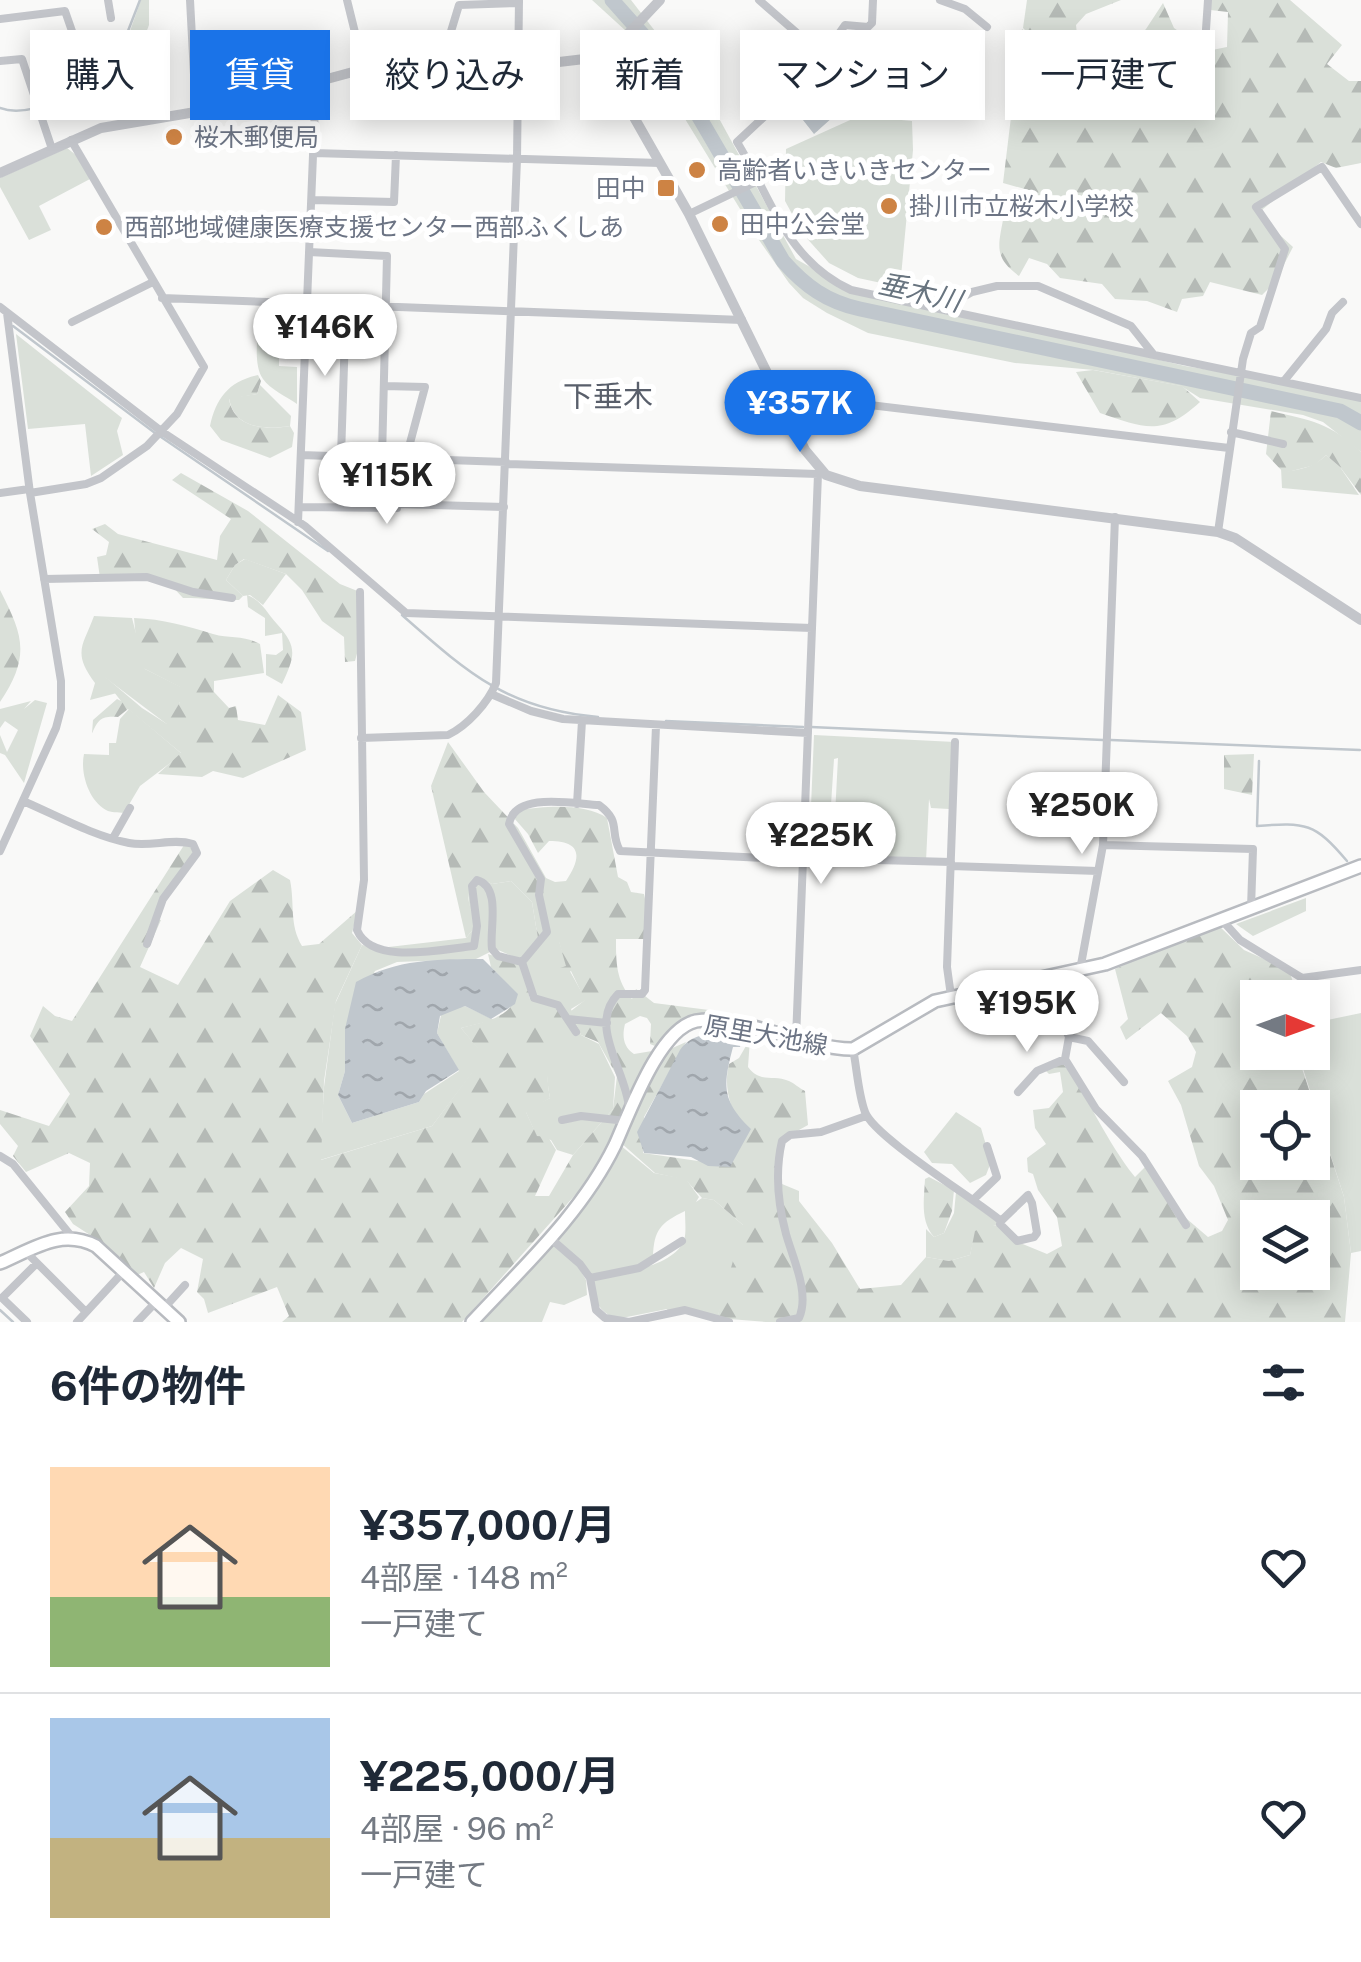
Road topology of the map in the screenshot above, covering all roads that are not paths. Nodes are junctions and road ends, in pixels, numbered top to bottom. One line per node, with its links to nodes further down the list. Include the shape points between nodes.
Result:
1 (108, 0): 10 (street)
2 (190, 0): 14 (street)
3 (347, 0): 15 (street)
4 (660, 0): 18 (street)
5 (759, 0): 19 (street)
6 (873, 0): 20 (street, via 868,28)
7 (940, 0): 12 (street)
8 (1208, 0): 21 (street)
9 (518, 2): 16 (street, via 459,5); 17 (street)
10 (111, 18)
11 (0, 19): 13 (street, via 65,11)
12 (987, 26)
13 (72, 30)
14 (192, 30)
15 (354, 30)
16 (452, 30)
17 (519, 30)
18 (632, 30)
19 (793, 30)
20 (842, 30)
21 (1206, 30)
22 (0, 61): 23 (street, via 22,59)
23 (30, 76)
24 (190, 113): 30 (street, via 100,128)
25 (43, 120): 31 (street)
26 (315, 120): 32 (street)
27 (518, 120): 34 (street)
28 (636, 120): 35 (street)
29 (759, 120): 37 (street, via 736,142)
30 (70, 140): 31 (street); 42 (street)
31 (52, 149): 36 (street)
32 (314, 153): 33 (street); 38 (street)
33 (396, 155): 34 (street); 38 (street, via 394,202)
34 (517, 159): 35 (street); 50 (street)
35 (660, 163): 39 (street)
36 (0, 173)
37 (757, 182): 39 (street); 49 (street, via 819,273 851,290)
38 (312, 200): 41 (street)
39 (689, 214): 51 (street)
40 (1361, 224): 54 (street, via 1322,168 1256,207 1284,250)
41 (309, 252): 44 (street); 47 (street, via 388,256)
42 (153, 282): 43 (street); 52 (street)
43 (162, 298): 44 (street); 60 (street, via 204,368)
44 (307, 302): 46 (street); 63 (street)
45 (1342, 302): 55 (street)
46 (346, 304): 47 (street); 64 (street)
47 (386, 305): 50 (street); 56 (street)
48 (4, 310): 60 (street); 69 (street)
49 (942, 310): 53 (street); 53 (street, via 972,292 1038,286 1131,326)
50 (512, 311): 51 (street); 67 (street)
51 (743, 320): 57 (street)
52 (72, 322)
53 (1154, 354): 54 (street)
54 (1240, 376): 55 (street); 59 (street)
55 (1284, 381): 58 (street)
56 (384, 386): 65 (street); 66 (street, via 426,387)
57 (778, 394): 62 (street); 68 (street)
58 (1361, 398)
59 (1230, 432): 61 (street); 62 (street)
60 (158, 434): 69 (street, via 101,478); 75 (street)
61 (1283, 444)
62 (1228, 448): 76 (street)
63 (301, 455): 64 (street); 72 (street)
64 (342, 456): 65 (street)
65 (382, 458): 66 (street)
66 (403, 458): 67 (street); 71 (street)
67 (506, 463): 68 (street); 73 (street)
68 (818, 471): 74 (street, via 860,486); 82 (street)
69 (30, 491): 70 (street); 77 (street)
70 (0, 494)
71 (397, 504): 72 (street); 73 (street)
72 (299, 508): 75 (street)
73 (504, 508): 80 (street)
74 (1115, 517): 76 (street); 93 (street)
75 (298, 522): 80 (street, via 406,612)
76 (1218, 532): 81 (street)
77 (44, 579): 79 (street, via 147,577); 89 (street, via 61,708)
78 (360, 592): 87 (street)
79 (232, 598)
80 (500, 616): 82 (street); 83 (street)
81 (1361, 620)
82 (812, 628): 86 (street)
83 (491, 694): 84 (street); 87 (street, via 448,736)
84 (582, 722): 85 (street); 90 (street)
85 (656, 726): 86 (street); 95 (street)
86 (808, 733): 96 (street)
87 (361, 738): 103 (street, via 364,880 358,936 378,951 474,946 472,886 483,881 494,919 492,949)
88 (955, 742): 97 (street)
89 (23, 801): 92 (street); 94 (street)
90 (578, 804): 95 (street, via 599,804 610,813 620,851); 103 (street, via 531,803 511,813 512,832 541,879 547,932)
91 (130, 808): 92 (street)
92 (113, 838): 102 (street, via 180,837 197,853 163,899)
93 (1103, 845): 99 (street); 100 (street, via 1253,849)
94 (0, 851)
95 (650, 854): 96 (street); 109 (street, via 645,990 612,999)
96 (803, 859): 97 (street); 112 (street)
97 (951, 864): 99 (street); 107 (street)
98 (1361, 866): 100 (main road, 原里大池線)
99 (1098, 871): 105 (street)
100 (1251, 908): 101 (main road, 原里大池線)
101 (1221, 919): 104 (street, via 1240,940 1302,978); 105 (main road, 原里大池線)
102 (148, 944)
103 (522, 962): 108 (street, via 534,998 558,1005)
104 (1361, 970)
105 (1080, 971): 106 (main road, 原里大池線)
106 (1044, 979): 107 (main road, 原里大池線); 111 (street)
107 (951, 996): 113 (main road, 原里大池線)
108 (568, 1019): 109 (street); 110 (street)
109 (606, 1023): 118 (street, via 629,1096)
110 (576, 1032)
111 (1069, 1037): 114 (street); 115 (street, via 1088,1040)
112 (796, 1039): 113 (main road, 原里大池線); 118 (main road, 原里大池線, via 730,1023 691,1022 669,1038)
113 (853, 1049): 117 (street)
114 (1065, 1059): 116 (street, via 1036,1071); 124 (street)
115 (1124, 1082)
116 (1018, 1092)
117 (866, 1116): 122 (street, via 931,1173); 138 (street, via 782,1141 778,1188 802,1310)
118 (628, 1117): 119 (street); 126 (main road, 原里大池線, via 594,1181)
119 (562, 1120)
120 (987, 1146): 122 (street, via 997,1177)
121 (0, 1156): 125 (street)
122 (974, 1199): 123 (street)
123 (1000, 1221): 123 (street, via 1016,1241 1037,1233 1028,1195)
124 (1186, 1224)
125 (72, 1236): 128 (main road); 131 (main road, via 96,1246)
126 (550, 1238): 132 (street); 143 (main road, 原里大池線)
127 (682, 1241): 132 (street, via 639,1268)
128 (26, 1252): 129 (main road); 130 (street)
129 (0, 1263)
130 (37, 1263): 135 (street); 139 (street, via 2,1298)
131 (124, 1271): 134 (main road); 135 (street)
132 (590, 1278): 137 (street, via 596,1310 605,1318)
133 (185, 1284): 134 (street)
134 (160, 1304): 141 (street); 142 (main road)
135 (86, 1312): 140 (street)
136 (699, 1317): 137 (street, via 685,1310); 144 (street)
137 (652, 1319)
138 (791, 1321): 145 (street)
139 (27, 1322)
140 (77, 1322)
141 (138, 1322)
142 (179, 1322)
143 (472, 1322)
144 (729, 1322)
145 (780, 1322)

